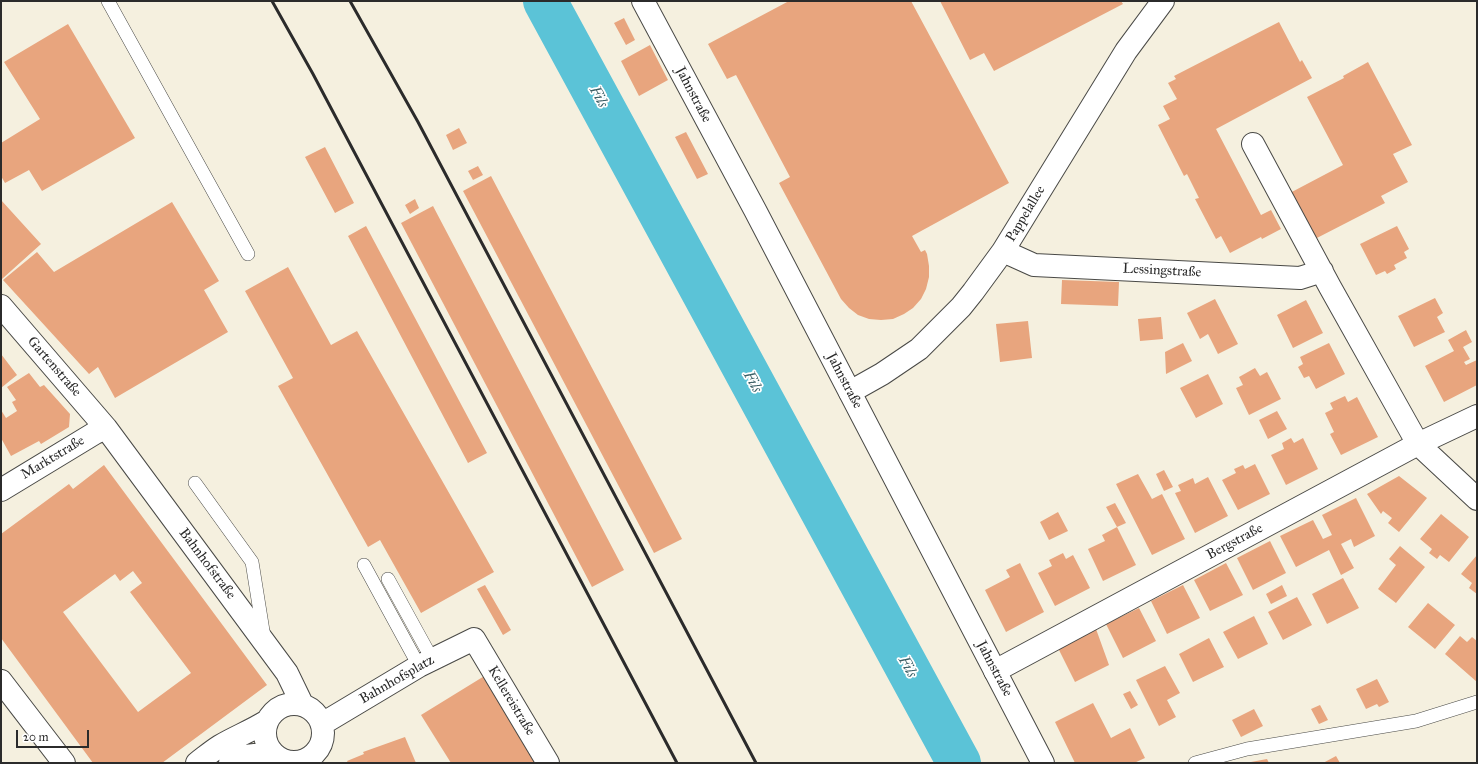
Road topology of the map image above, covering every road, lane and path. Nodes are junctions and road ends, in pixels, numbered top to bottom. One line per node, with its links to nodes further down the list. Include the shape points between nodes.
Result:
1 (108, 1): 6 (lane)
2 (643, 1): 9 (street, Jahnstraße)
3 (1163, 1): 5 (street, Pappelallee, via 1126,51)
4 (1252, 144): 7 (street)
5 (1004, 252): 7 (street, Lessingstraße, via 1034,265 1300,278); 9 (street, Pappelallee, via 961,307 919,348 882,374)
6 (248, 254)
7 (1322, 271): 12 (street)
8 (1, 306): 11 (street, Gartenstraße)
9 (850, 392): 21 (street, Jahnstraße)
10 (1477, 416): 12 (street, Bergstraße)
11 (106, 428): 14 (street, Marktstraße); 19 (street, Bahnhofstraße)
12 (1418, 444): 15 (street); 21 (street, Bergstraße)
13 (195, 483): 19 (lane, via 252,562)
14 (1, 490)
15 (1477, 499)
16 (364, 565): 20 (lane)
17 (388, 579): 20 (lane)
18 (474, 639): 20 (street, Bahnhofsplatz); 32 (street, Kellereistraße)
19 (265, 642): 24 (street, Bahnhofstraße, via 287,673)
20 (426, 662): 26 (street, Bahnhofsplatz)
21 (994, 671): 33 (street, Jahnstraße)
22 (1, 681): 29 (street)
23 (1477, 702): 34 (lane, via 1416,721 1247,748)
24 (302, 704): 25 (street, via 281,706); 26 (street, via 318,716)
25 (267, 721): 28 (street, via 264,729 267,746); 30 (street, via 219,747)
26 (322, 724): 27 (street)
27 (322, 756): 28 (street, via 312,756 296,762)
28 (283, 759): 31 (street, via 246,756)
29 (64, 763)
30 (198, 763)
31 (230, 763)
32 (548, 763)
33 (1043, 763)
34 (1195, 763)

